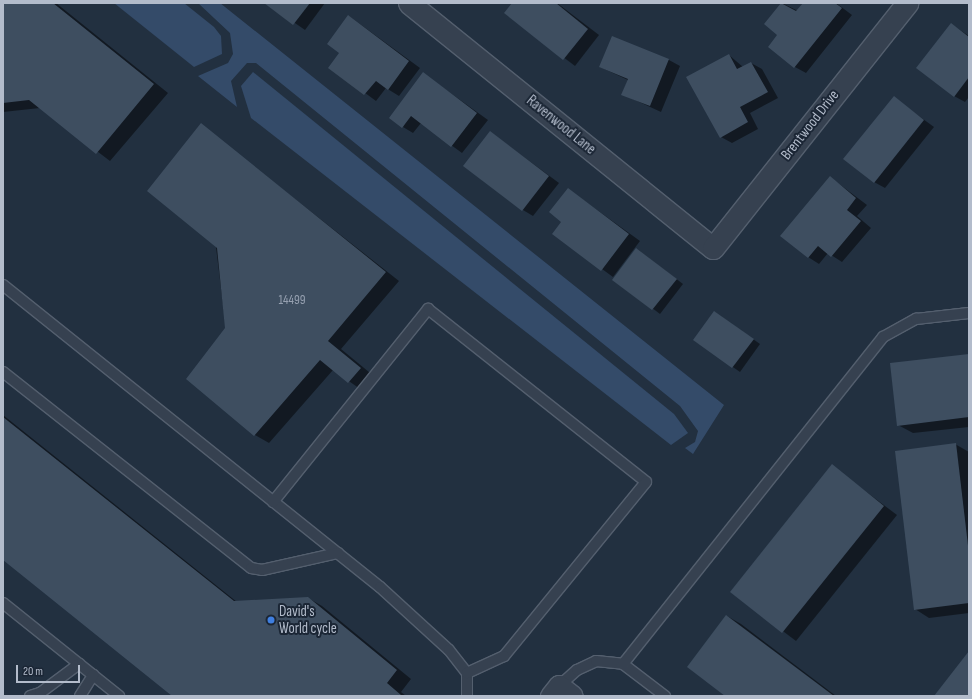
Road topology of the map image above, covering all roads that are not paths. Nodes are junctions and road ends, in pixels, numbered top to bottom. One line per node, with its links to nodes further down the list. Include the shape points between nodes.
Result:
1 (409, 3): 3 (street, Ravenwood Lane)
2 (908, 3): 3 (street, Brentwood Drive)
3 (713, 248)
4 (3, 285): 7 (lane)
5 (969, 313): 11 (lane, via 916,319 883,336)
6 (3, 372): 8 (lane, via 251,568 262,570)
7 (273, 502): 8 (lane); 12 (lane, via 428,309 646,482 504,656)
8 (338, 554): 12 (lane, via 449,650)
9 (3, 604): 10 (lane)
10 (79, 664): 13 (lane); 15 (lane, via 40,693)
11 (623, 664): 14 (lane, via 596,661 577,670); 19 (lane)
12 (467, 673): 18 (lane)
13 (93, 675): 16 (lane); 17 (lane)
14 (560, 693)
15 (30, 696)
16 (80, 696)
17 (119, 696)
18 (466, 696)
19 (665, 696)

